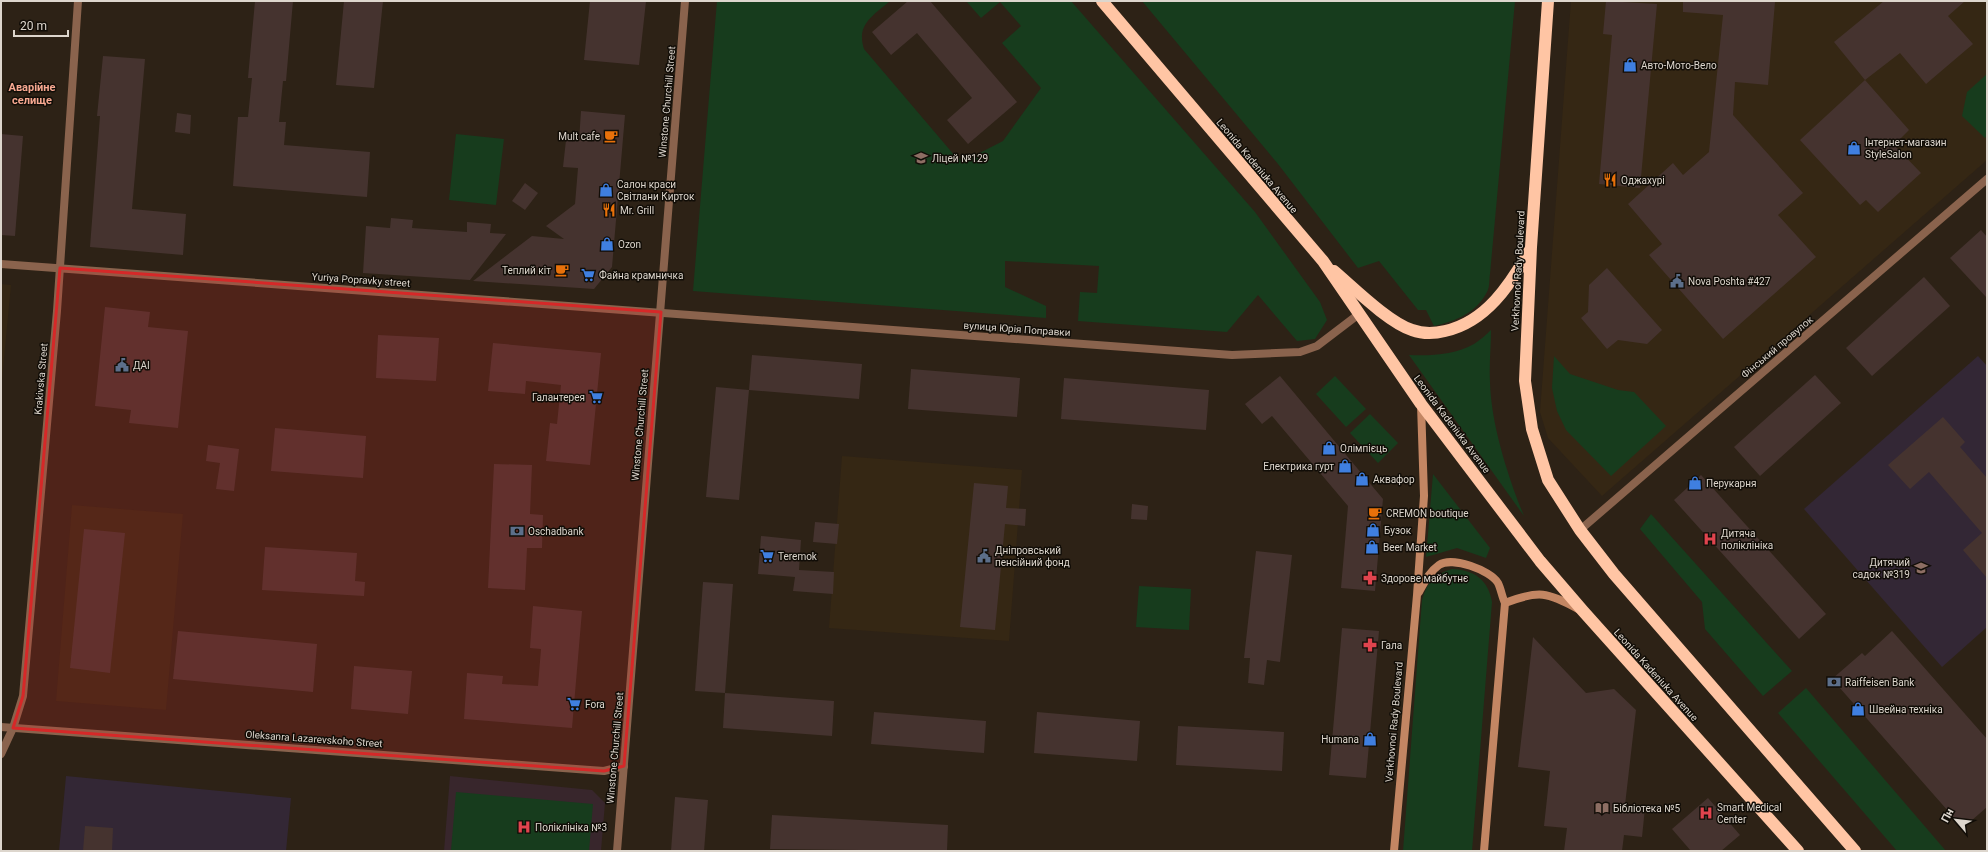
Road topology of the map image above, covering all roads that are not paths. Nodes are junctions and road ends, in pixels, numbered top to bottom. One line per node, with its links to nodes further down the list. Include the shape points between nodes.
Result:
1 (78, 1): 9 (street, Krakivska Street)
2 (685, 1): 10 (street, Winstone Churchill Street)
3 (1102, 1): 7 (highway, Leonida Kadeniuka Avenue)
4 (1548, 1): 6 (highway, Verkhovnoi Rady Boulevard)
5 (1985, 184): 13 (street, Фінський провулок)
6 (1531, 247): 7 (highway, via 1519,270 1486,310 1469,323 1432,334 1411,330 1389,317); 13 (highway, Verkhovnoi Rady Boulevard, via 1525,381 1532,429 1548,480)
7 (1323, 261): 11 (highway, Leonida Kadeniuka Avenue)
8 (1, 264): 9 (street)
9 (60, 268): 10 (street, Yuriya Popravky street); 18 (street, Krakivska Street, via 23,696)
10 (661, 312): 11 (street, вулиця Юрія Поправки, via 1232,356 1300,352 1317,346); 20 (street, Winstone Churchill Street, via 652,389)
11 (1359, 314): 12 (highway, Leonida Kadeniuka Avenue)
12 (1421, 404): 14 (street, Verkhovnoi Rady Boulevard, via 1424,496); 16 (highway, Leonida Kadeniuka Avenue, via 1540,562)
13 (1580, 530): 25 (highway, via 1614,574)
14 (1417, 595): 15 (street, Verkhovnoi Rady Boulevard, via 1431,571 1440,564 1453,562 1467,564 1497,582); 22 (street, Verkhovnoi Rady Boulevard)
15 (1504, 604): 16 (street, via 1520,597 1539,594 1558,598); 23 (street, Verkhovnoi Rady Boulevard)
16 (1583, 611): 24 (highway, Leonida Kadeniuka Avenue)
17 (1, 727): 18 (street, Oleksanra Lazarevskoho Street)
18 (14, 728): 19 (street, Krakivska Street); 20 (street, Oleksanra Lazarevskoho Street, via 604,771)
19 (1, 754)
20 (624, 766): 21 (street, Winstone Churchill Street)
21 (617, 851)
22 (1394, 851)
23 (1484, 851)
24 (1798, 851)
25 (1855, 851)

